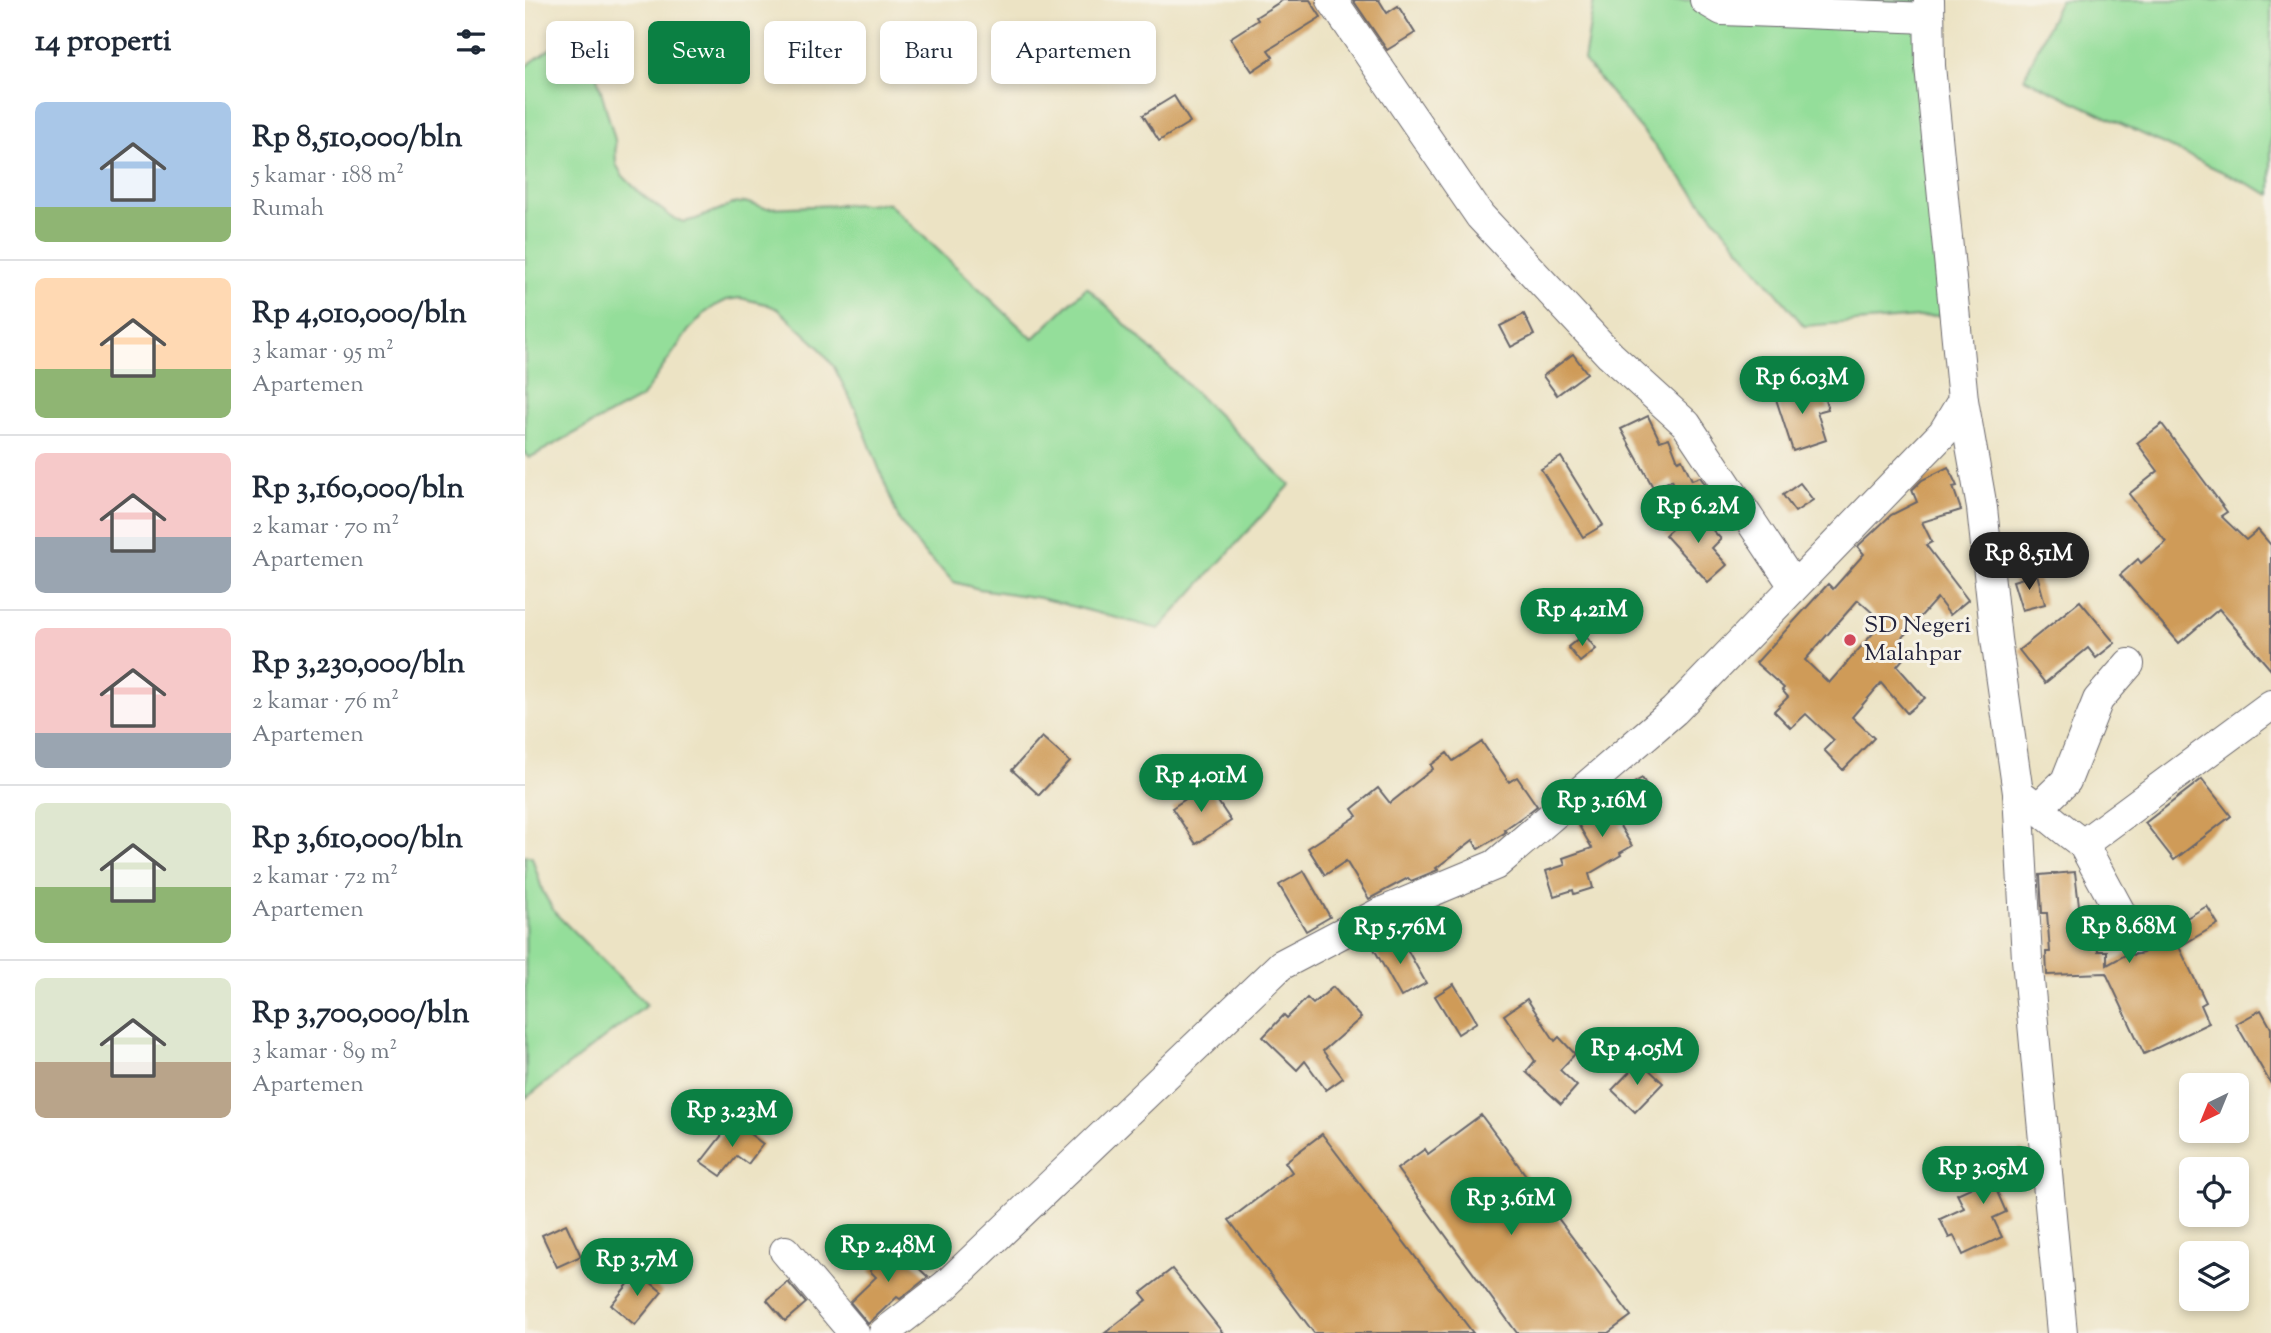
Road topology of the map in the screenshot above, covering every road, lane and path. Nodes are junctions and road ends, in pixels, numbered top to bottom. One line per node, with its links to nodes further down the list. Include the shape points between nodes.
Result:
1 (1332, 0): 5 (street, via 1479,216 1610,355 1686,424)
2 (1706, 0): 3 (street, via 1722,10)
3 (1929, 9): 4 (street, via 1930,66)
4 (1963, 400): 5 (street, via 1943,433); 8 (street, via 1982,509 1996,639)
5 (1794, 586): 13 (street, via 1674,711 1495,865 1380,913 1281,965 945,1286)
6 (2129, 664): 8 (street, via 2098,700 2066,781)
7 (2271, 705): 9 (street)
8 (2029, 800): 9 (street); 14 (street, via 2027,959)
9 (2083, 844): 10 (street)
10 (2134, 938)
11 (785, 1251): 12 (street)
12 (854, 1333)
13 (884, 1333)
14 (2062, 1333)

